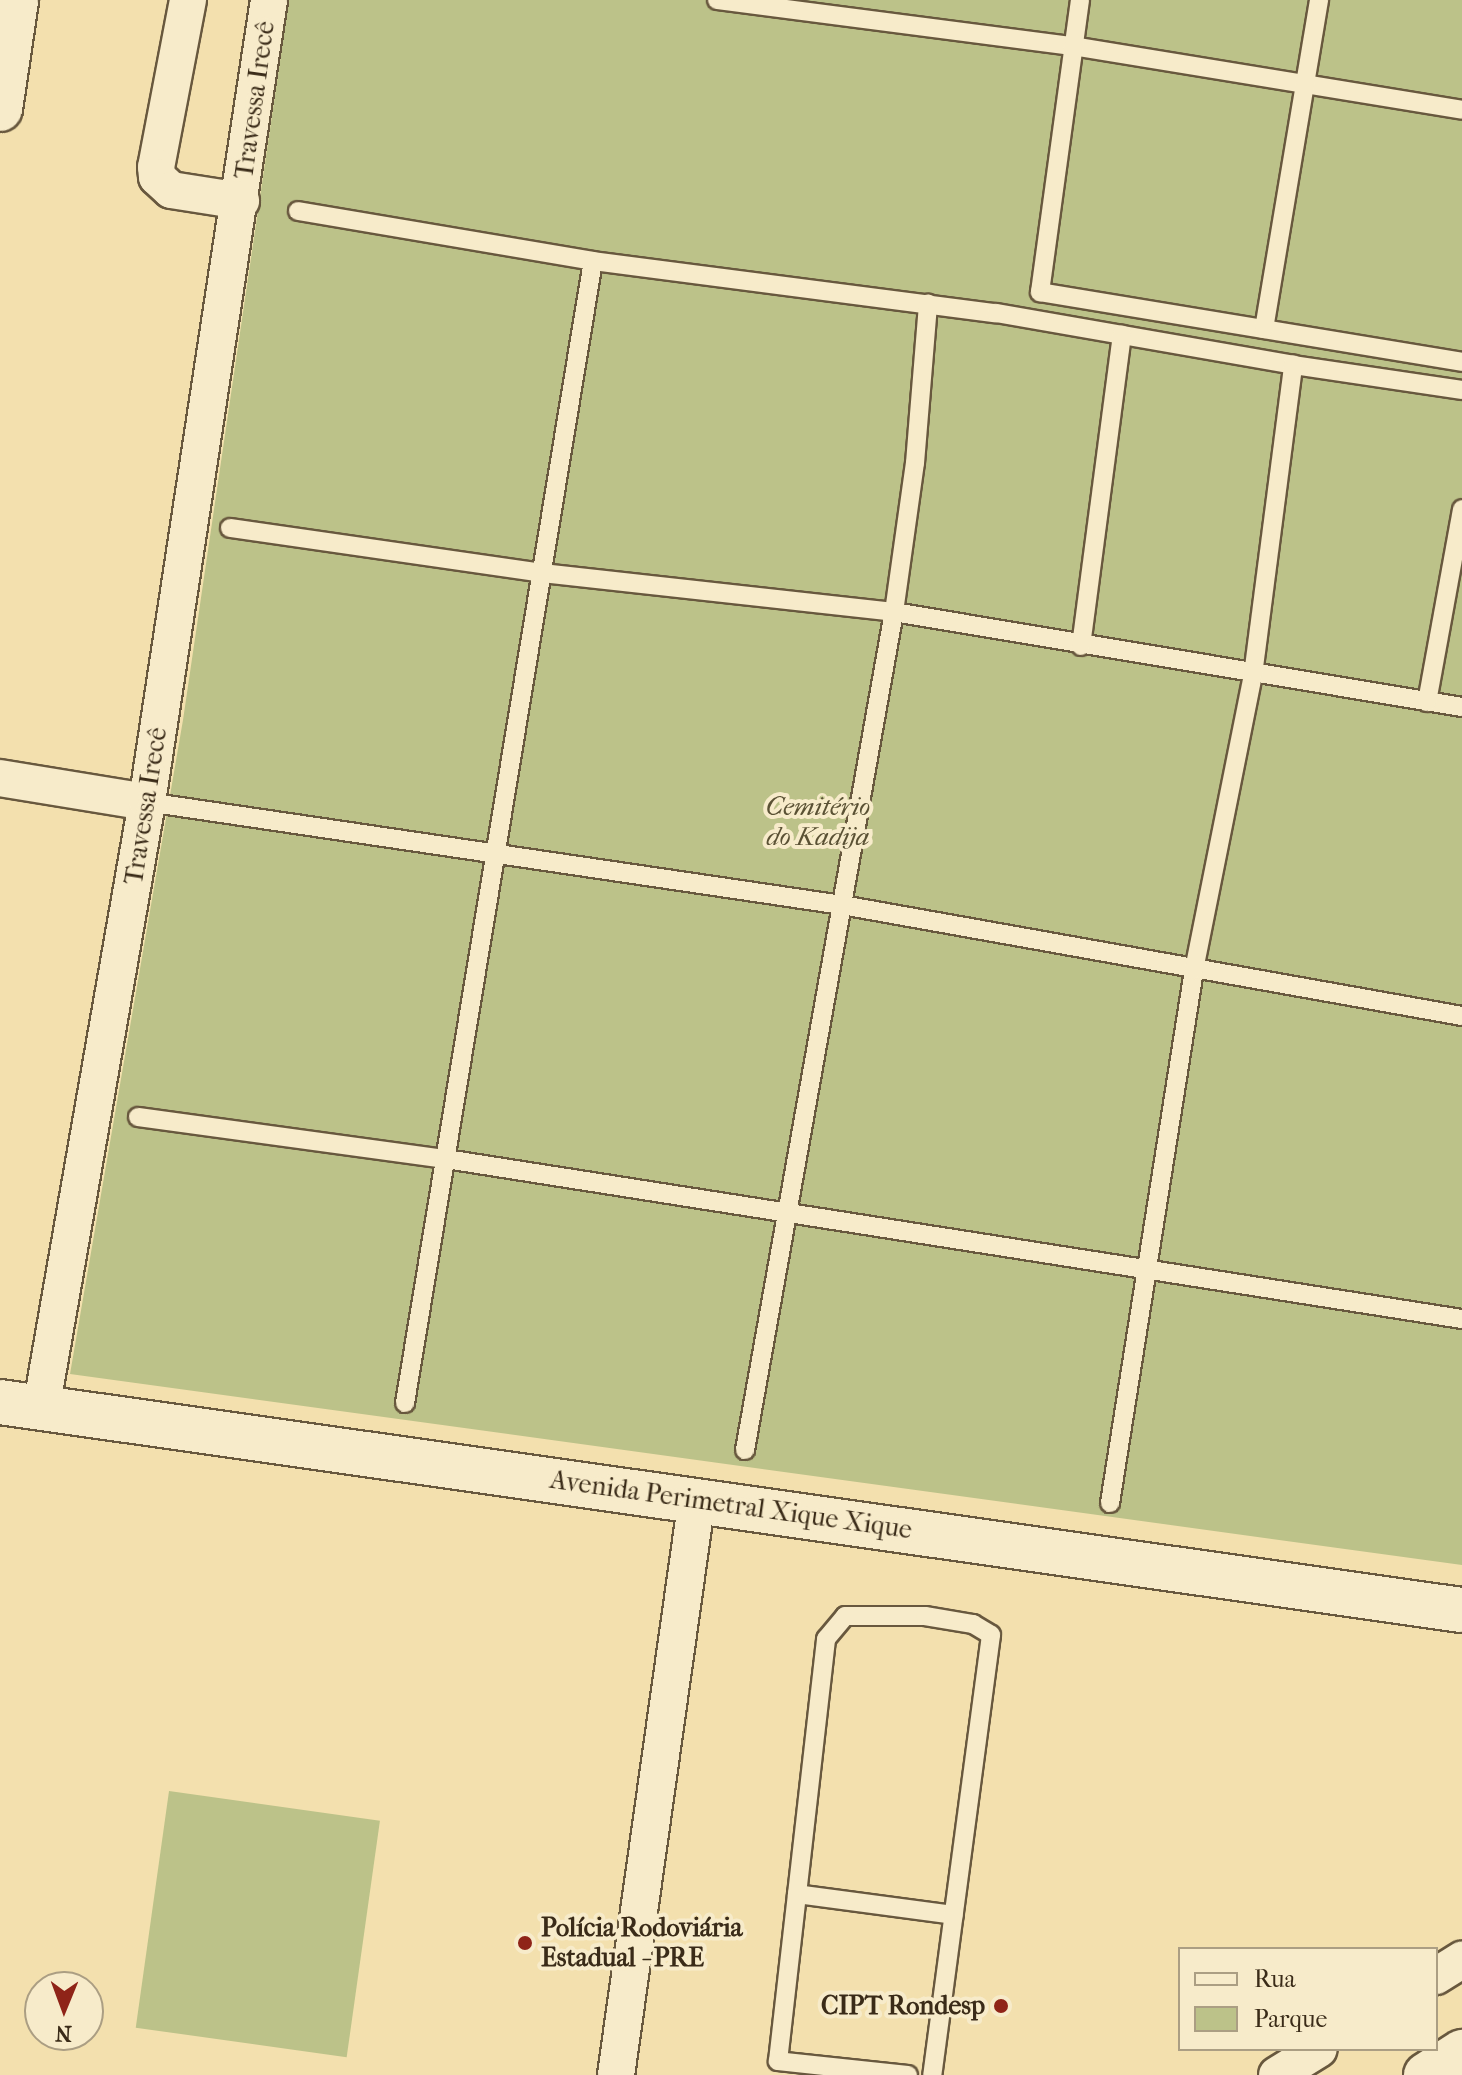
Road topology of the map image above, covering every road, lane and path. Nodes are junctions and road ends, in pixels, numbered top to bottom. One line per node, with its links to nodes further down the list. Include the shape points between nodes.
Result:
1 (16, 0): 9 (main road)
2 (188, 0): 11 (street, Travessa Irecê, via 157,177 171,190)
3 (269, 0): 11 (street, Travessa Irecê)
4 (717, 0): 7 (lane)
5 (1080, 0): 7 (lane)
6 (1319, 0): 8 (lane)
7 (1073, 46): 8 (lane); 15 (lane, via 1040,292)
8 (1306, 83): 10 (lane); 15 (lane)
9 (0, 109)
10 (1462, 110)
11 (241, 201): 29 (street, Travessa Irecê)
12 (298, 211): 13 (lane)
13 (593, 261): 14 (lane); 22 (lane)
14 (928, 304): 16 (lane); 23 (lane, via 915,463)
15 (1264, 329): 17 (lane)
16 (1122, 335): 18 (lane); 24 (lane)
17 (1462, 362)
18 (1293, 365): 19 (lane); 25 (lane)
19 (1462, 390)
20 (1462, 509): 26 (lane)
21 (230, 528): 22 (lane)
22 (542, 573): 23 (lane); 30 (lane)
23 (894, 612): 24 (lane); 31 (lane)
24 (1081, 646): 25 (lane)
25 (1253, 675): 26 (lane); 32 (lane)
26 (1427, 702): 27 (lane)
27 (1462, 707)
28 (0, 778): 29 (street)
29 (158, 803): 30 (lane); 40 (street, Travessa Irecê)
30 (494, 852): 31 (lane); 35 (lane)
31 (842, 905): 32 (lane); 36 (lane)
32 (1194, 970): 33 (lane); 37 (lane)
33 (1462, 1016)
34 (138, 1117): 35 (lane)
35 (446, 1159): 36 (lane); 39 (lane)
36 (788, 1215): 37 (lane); 41 (lane)
37 (1144, 1271): 38 (lane); 43 (lane)
38 (1462, 1319)
39 (405, 1403)
40 (21, 1406): 42 (main road, Avenida Perimetral Xique Xique)
41 (745, 1450)
42 (697, 1499): 44 (main road, Avenida Perimetral Xique Xique); 51 (street)
43 (1110, 1503)
44 (1462, 1610)
45 (797, 1894): 46 (lane); 46 (lane, via 826,1639 845,1616 925,1616 973,1624 991,1635); 52 (lane, via 778,2061)
46 (954, 1915): 53 (lane)
47 (1462, 1960): 48 (street)
48 (1438, 1975)
49 (1316, 2051): 54 (street)
50 (1462, 2052): 55 (main road)
51 (616, 2075)
52 (908, 2075)
53 (932, 2075)
54 (1277, 2075)
55 (1426, 2075)

